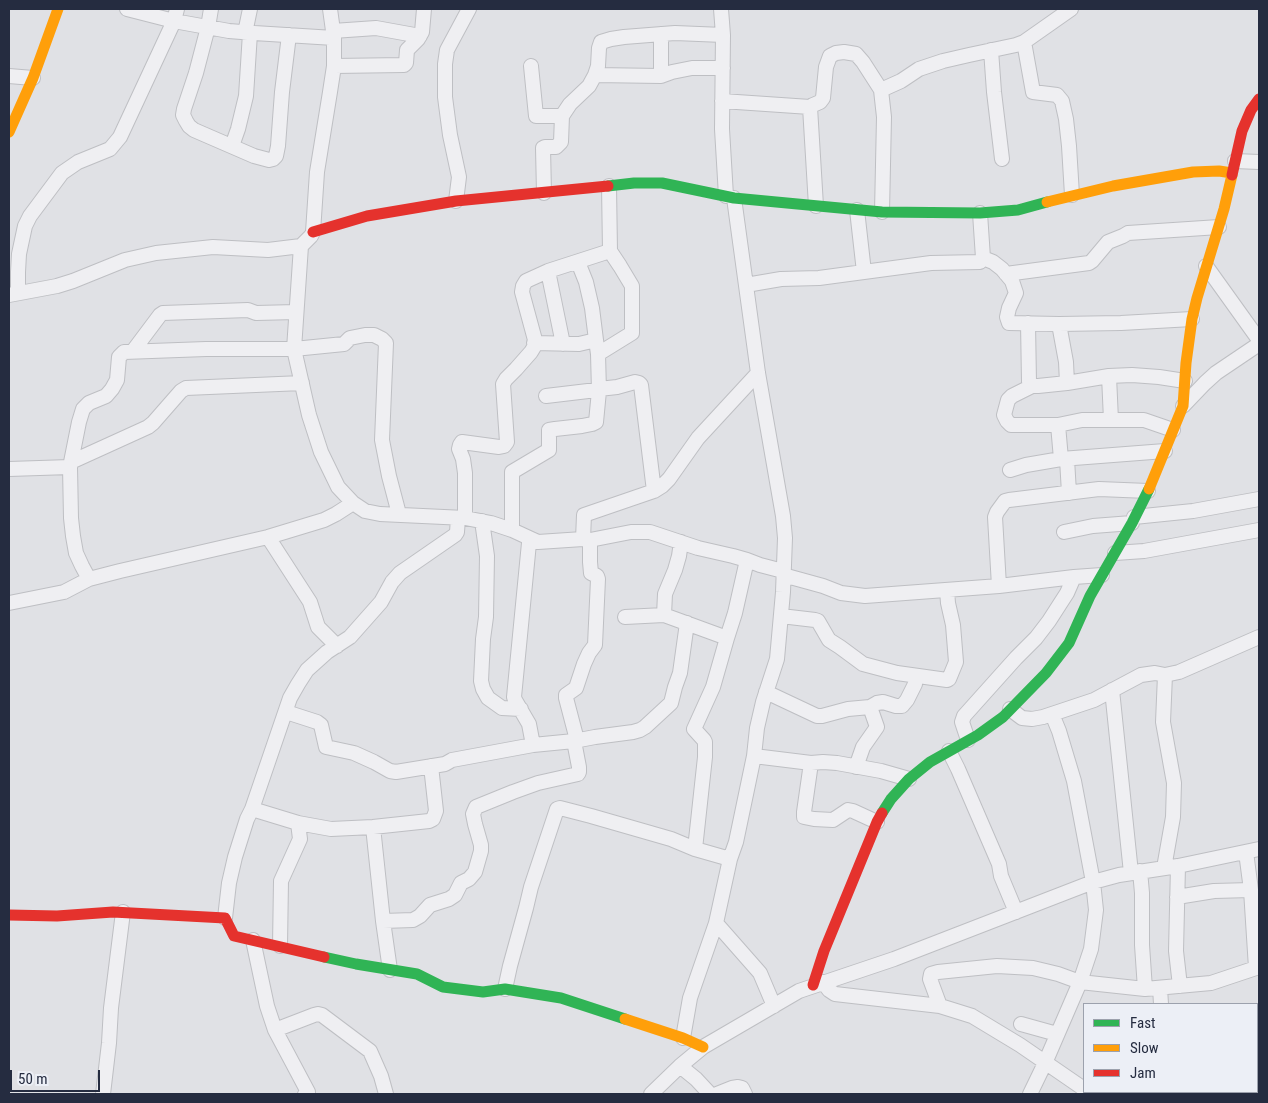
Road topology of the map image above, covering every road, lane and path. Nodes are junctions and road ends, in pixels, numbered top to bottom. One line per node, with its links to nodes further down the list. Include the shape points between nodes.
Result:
1 (58, 9): 26 (street)
2 (211, 9): 11 (street)
3 (250, 9): 12 (street)
4 (330, 9): 13 (street)
5 (424, 9): 17 (street)
6 (470, 9): 41 (street, via 447,50 445,64 448,126 459,177)
7 (721, 9): 16 (street)
8 (1071, 9): 18 (street)
9 (136, 10): 10 (street)
10 (175, 15): 11 (street); 57 (street, via 120,138 110,149 78,162 62,173 30,216 19,254)
11 (208, 28): 12 (street); 33 (street, via 183,115 194,130)
12 (247, 33): 15 (street); 33 (street, via 246,96)
13 (334, 34): 15 (street); 17 (street, via 376,28); 20 (street)
14 (661, 34): 16 (street); 24 (street, via 602,42); 25 (street)
15 (289, 35): 33 (street, via 276,156 269,160)
16 (723, 35): 22 (street)
17 (420, 36): 20 (street, via 407,50 404,65)
18 (1024, 42): 19 (street); 39 (street, via 1033,92 1057,95 1062,101)
19 (991, 50): 27 (street, via 919,69); 34 (street)
20 (334, 66): 47 (street, via 317,172)
21 (531, 66): 31 (street, via 536,116)
22 (723, 68): 25 (street, via 692,68); 29 (street)
23 (9, 76): 26 (street)
24 (595, 76): 25 (street); 31 (street)
25 (661, 76)
26 (33, 78): 32 (street)
27 (881, 90): 30 (street, via 856,54 836,53 830,56 826,66 823,98); 44 (street, via 884,117)
28 (1259, 98): 36 (street, via 1242,131)
29 (722, 101): 30 (street); 40 (street)
30 (810, 107): 42 (street)
31 (562, 116): 38 (street, via 561,142 556,147 542,150)
32 (9, 132)
33 (232, 146)
34 (1002, 160)
35 (1259, 162): 36 (street)
36 (1233, 167): 39 (street); 46 (street)
37 (609, 186): 38 (street); 40 (street, via 662,183); 49 (street)
38 (544, 193): 41 (street)
39 (1072, 195): 45 (street, via 1018,210)
40 (730, 197): 42 (street); 56 (street)
41 (456, 201): 47 (street, via 367,216)
42 (816, 206): 43 (street)
43 (857, 210): 44 (street); 54 (street)
44 (882, 212): 45 (street)
45 (980, 213): 50 (street)
46 (1219, 227): 52 (street); 55 (street, via 1128,233 1108,242 1092,261)
47 (313, 232): 48 (street)
48 (301, 246): 57 (street, via 282,250 213,247 156,253 125,260 57,286); 58 (street)
49 (610, 251): 51 (street); 68 (street, via 632,286 632,333)
50 (983, 258): 54 (street, via 980,262 931,262); 55 (street)
51 (578, 262): 53 (street); 62 (street, via 586,282)
52 (1206, 266): 59 (street); 65 (street)
53 (548, 272): 63 (street, via 526,281 523,286); 64 (street)
54 (864, 272): 56 (street)
55 (1006, 274): 60 (street, via 1016,293 1009,308 1009,323)
56 (746, 285): 69 (street)
57 (14, 294)
58 (296, 312): 66 (street); 67 (street, via 163,313)
59 (1192, 319): 61 (street); 71 (street)
60 (1028, 323): 61 (street); 74 (street, via 1029,382)
61 (1059, 324): 73 (street)
62 (596, 340): 64 (street); 68 (street)
63 (534, 343): 64 (street); 92 (street, via 531,352 503,384 507,442 499,447 462,442 460,445 465,473)
64 (563, 344)
65 (1259, 344): 77 (street, via 1216,373)
66 (294, 349): 67 (street); 72 (street); 91 (street, via 344,344 350,338 365,335 374,335 386,343 382,440)
67 (133, 351): 83 (street, via 118,357 117,380 109,393 83,409)
68 (598, 354): 75 (street)
69 (758, 372): 86 (street, via 698,438 669,479); 104 (street, via 783,516)
70 (1110, 376): 71 (street); 73 (street); 78 (street)
71 (1185, 381): 77 (street)
72 (302, 383): 83 (street, via 186,388 148,427); 90 (street, via 320,452 338,488)
73 (1067, 383): 74 (street)
74 (1032, 386): 79 (street, via 1008,400 1004,415 1007,421 1011,425)
75 (599, 390): 76 (street); 86 (street, via 635,382 641,385); 95 (street, via 596,422 549,430 549,450 512,472)
76 (546, 396)
77 (1183, 406): 80 (street)
78 (1111, 420): 79 (street, via 1082,420); 80 (street, via 1144,420)
79 (1058, 425): 82 (street)
80 (1173, 430): 81 (street)
81 (1166, 451): 82 (street); 87 (street)
82 (1064, 459): 85 (street); 88 (street)
83 (70, 464): 84 (street); 107 (street, via 71,518 76,553)
84 (9, 469)
85 (1010, 470)
86 (654, 491): 99 (street, via 584,515)
87 (1148, 491): 88 (street, via 1099,489); 93 (street)
88 (1068, 493): 108 (street, via 1009,500 996,512)
89 (1259, 499): 93 (street)
90 (353, 503): 91 (street, via 365,511); 98 (street, via 324,520)
91 (399, 514): 92 (street)
92 (462, 518): 94 (street); 117 (street, via 456,536 400,573 381,602 350,637)
93 (1133, 520): 97 (street); 102 (street)
94 (482, 522): 95 (street); 123 (street, via 487,556 481,681 488,698 502,708)
95 (512, 530): 100 (street)
96 (1259, 530): 102 (street, via 1144,551)
97 (1064, 532)
98 (268, 537): 107 (street); 117 (street, via 310,602 318,628)
99 (587, 540): 100 (street); 101 (street, via 630,532 650,532); 128 (street, via 591,573 598,579 595,645 589,652 576,688 566,695)
100 (538, 542): 123 (street, via 529,544 514,697)
101 (681, 542): 103 (street); 111 (street, via 665,594)
102 (1115, 553): 105 (street)
103 (748, 560): 104 (street); 116 (street)
104 (783, 573): 109 (street, via 841,593 865,596); 112 (street)
105 (1102, 575): 106 (street); 124 (street, via 1069,643 1046,673)
106 (1074, 577): 108 (street); 127 (street, via 1067,593 1036,638 964,716 962,722)
107 (89, 579): 110 (street, via 64,592)
108 (999, 586): 109 (street)
109 (947, 590): 119 (street, via 956,666 947,680)
110 (9, 603)
111 (664, 615): 113 (street); 114 (street)
112 (781, 616): 119 (street, via 815,620 829,640 863,664); 121 (street, via 777,658)
113 (625, 617)
114 (686, 623): 116 (street); 128 (street, via 680,673 669,706 640,730)
115 (1259, 637): 118 (street, via 1190,668)
116 (727, 638): 140 (street, via 713,687 694,729 705,742)
117 (337, 646): 125 (street, via 308,670 290,698)
118 (1165, 675): 120 (street, via 1140,675); 143 (street, via 1163,722 1174,783)
119 (916, 676): 122 (street, via 902,706 883,702)
120 (1112, 690): 126 (street, via 1094,700); 144 (street)
121 (766, 692): 122 (street, via 820,716); 131 (street, via 756,728)
122 (870, 707): 134 (street, via 877,727 863,747)
123 (521, 709): 129 (street, via 529,724)
124 (1010, 709): 126 (street, via 1024,719); 127 (street)
125 (286, 712): 133 (street, via 321,725 326,747 354,753 390,771); 136 (street)
126 (1052, 714): 145 (street, via 1070,765)
127 (968, 740): 130 (street)
128 (576, 741): 129 (street); 152 (street, via 578,774 538,783 476,808 475,824 481,851 475,872 461,882 455,895 430,905 412,920)
129 (533, 745): 133 (street)
130 (949, 751): 135 (street); 149 (street, via 999,864)
131 (754, 756): 132 (street); 142 (street)
132 (811, 763): 134 (street); 137 (street, via 804,817 833,820 848,810)
133 (431, 766): 139 (street, via 436,805 433,819)
134 (856, 767): 135 (street)
135 (909, 779): 137 (street)
136 (252, 809): 138 (street); 151 (street, via 229,884)
137 (877, 822): 159 (street, via 824,951)
138 (298, 823): 139 (street, via 331,829); 155 (street, via 300,839 281,881)
139 (372, 827): 152 (street)
140 (695, 849): 142 (street); 162 (street, via 671,839 557,809 531,887)
141 (1253, 851): 143 (street); 146 (street)
142 (730, 859): 153 (street)
143 (1171, 867): 144 (street); 147 (street)
144 (1135, 872): 145 (street); 163 (street, via 1142,893)
145 (1093, 882): 149 (street); 158 (street, via 1096,910 1091,949)
146 (1250, 890): 147 (street); 156 (street)
147 (1177, 897): 160 (street, via 1176,951)
148 (123, 912): 150 (street); 151 (street); 176 (street)
149 (1016, 912): 159 (street)
150 (9, 915)
151 (225, 918): 154 (street, via 234,936)
152 (383, 921): 157 (street)
153 (716, 923): 165 (street, via 760,972); 170 (street, via 690,998)
154 (253, 940): 155 (street); 168 (street)
155 (280, 946): 157 (street)
156 (1258, 968): 160 (street, via 1211,983)
157 (390, 970): 162 (street, via 417,974 443,987 483,992)
158 (1080, 982): 163 (street); 166 (street, via 1033,968 997,966 938,972 931,974 930,979); 169 (street)
159 (818, 984): 165 (street); 166 (street, via 836,994)
160 (1180, 986): 161 (street)
161 (1160, 988): 163 (street); 164 (street)
162 (505, 989): 170 (street, via 561,998)
163 (1145, 990)
164 (1161, 1003)
165 (774, 1006): 171 (street)
166 (940, 1006): 172 (street, via 972,1016)
167 (1021, 1024): 169 (street)
168 (275, 1030): 175 (street); 177 (street, via 322,1015 370,1051)
169 (1057, 1034): 172 (street)
170 (683, 1038): 171 (street)
171 (702, 1047): 173 (street)
172 (1045, 1063): 174 (street); 182 (street)
173 (680, 1066): 178 (street); 179 (street)
174 (1083, 1088)
175 (308, 1093)
176 (103, 1094)
177 (386, 1094)
178 (651, 1094)
179 (710, 1094)
180 (717, 1094): 181 (street, via 732,1088 742,1088)
181 (745, 1094)
182 (1030, 1094)

